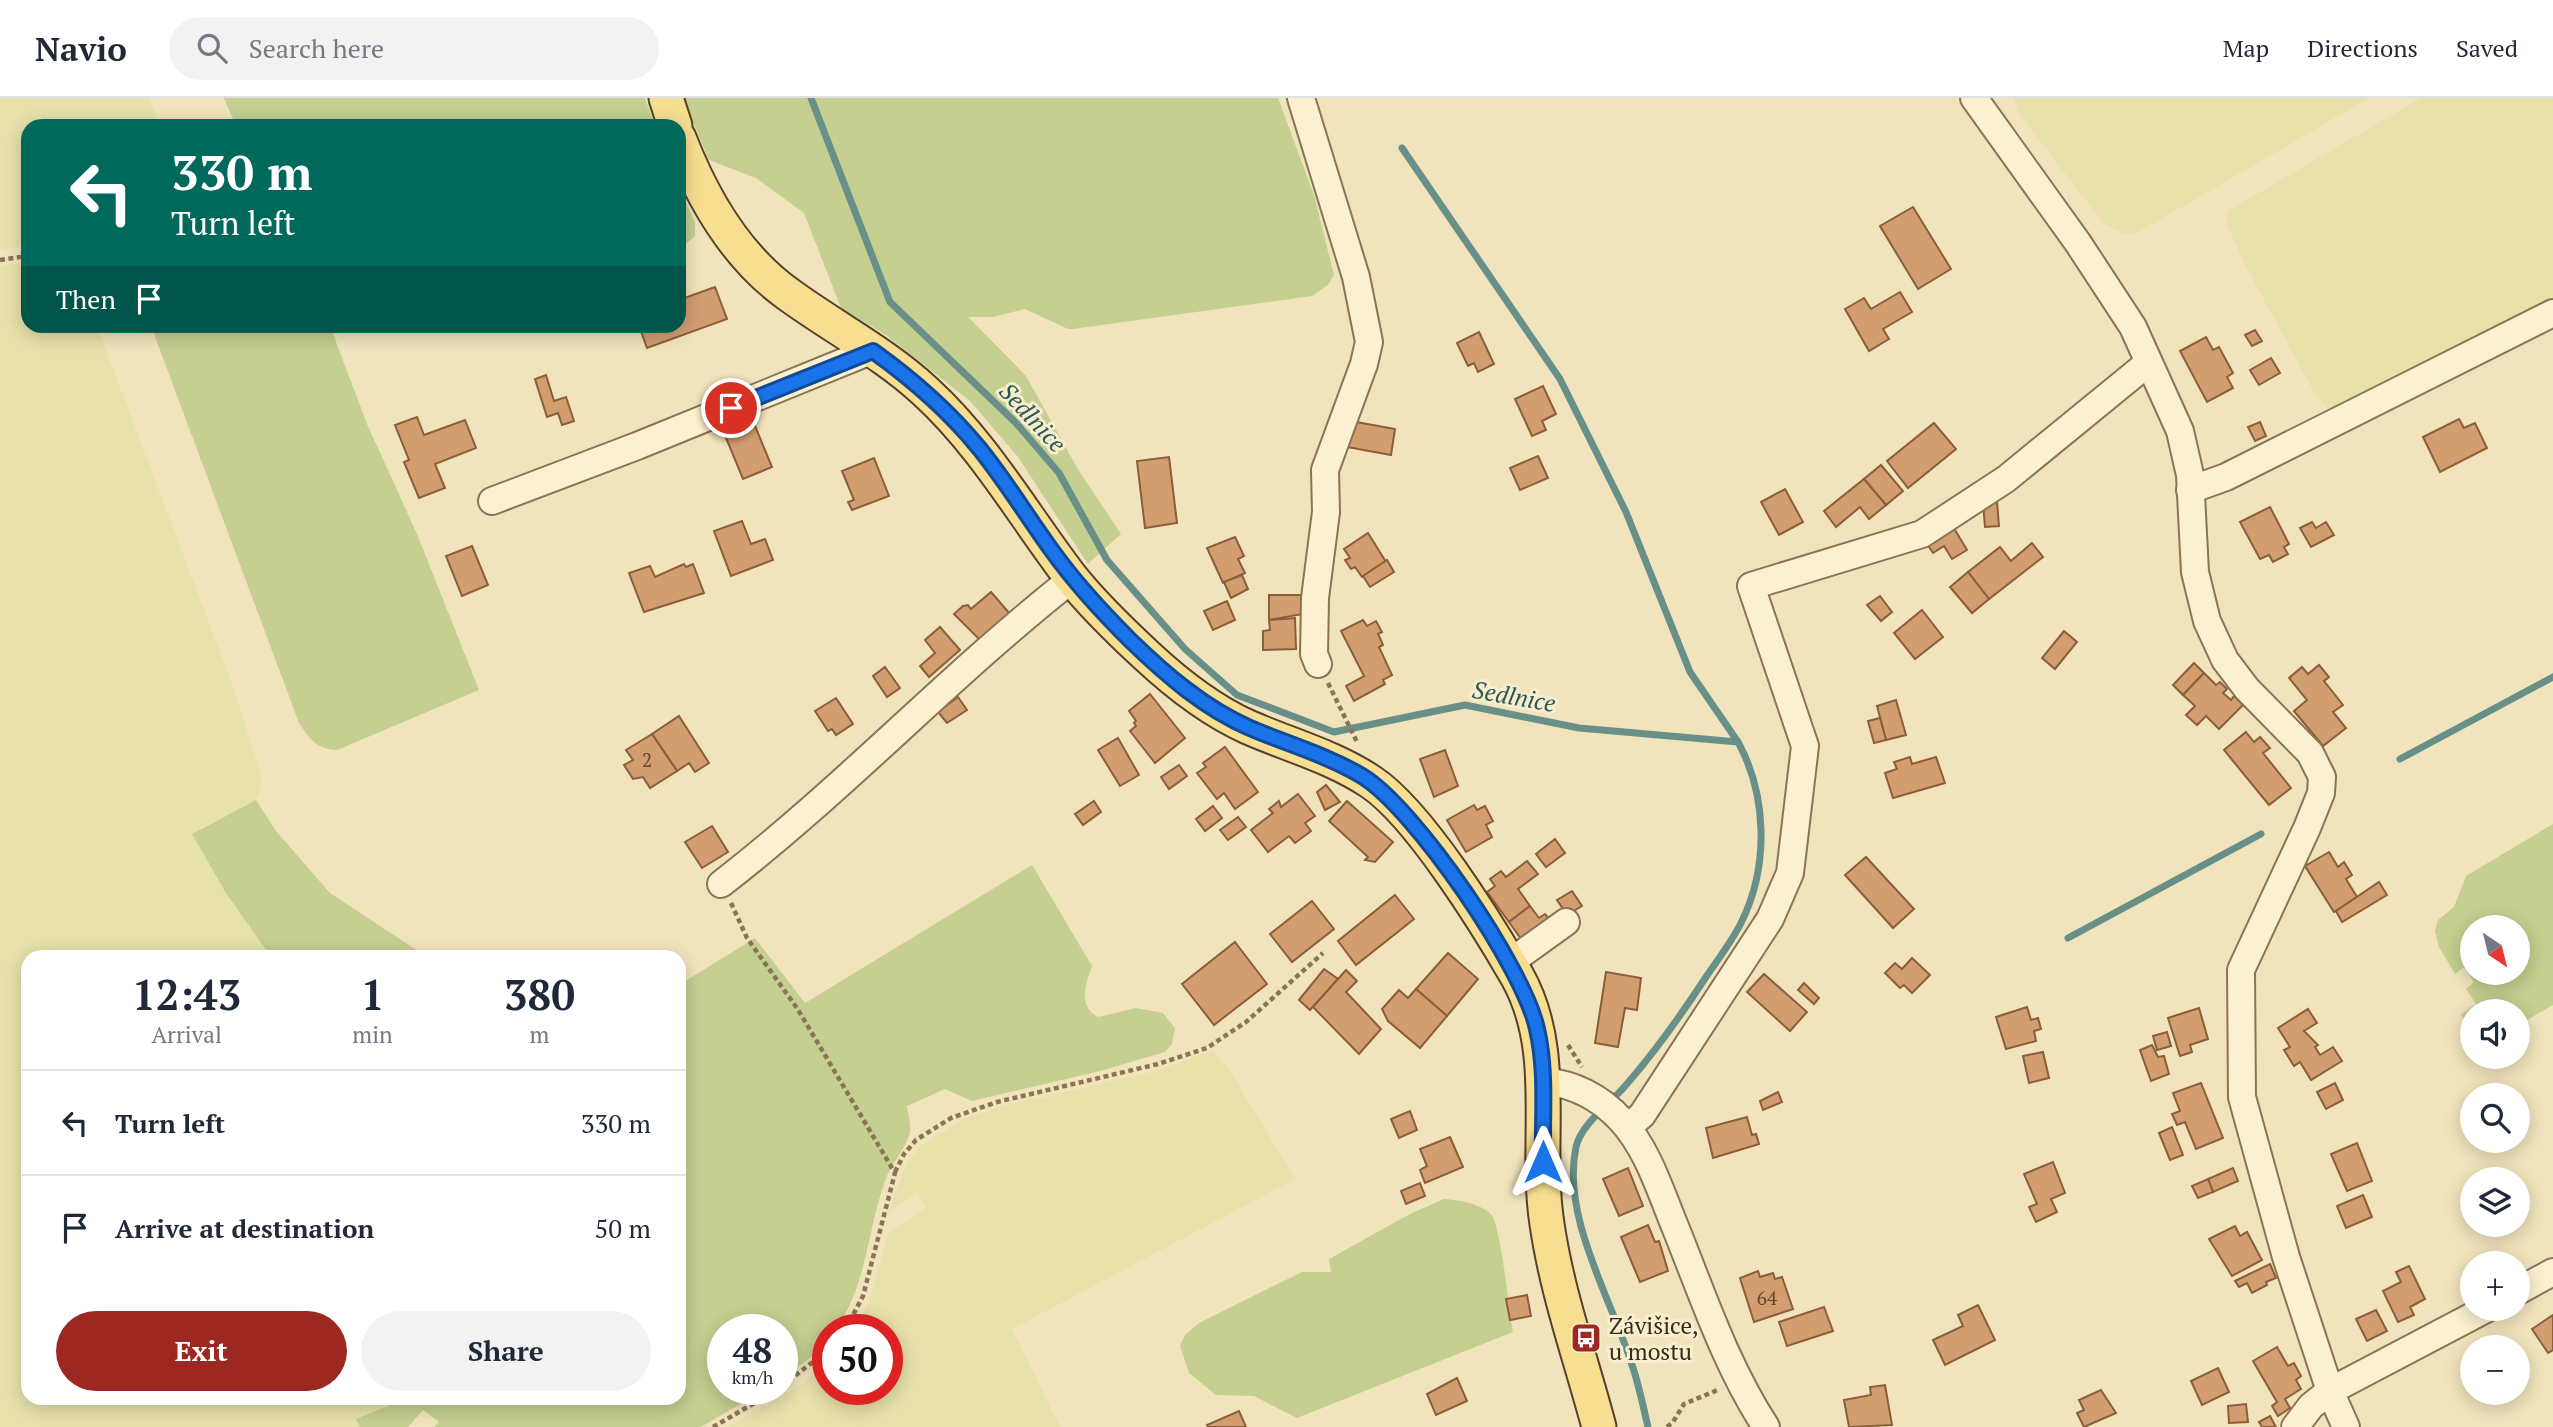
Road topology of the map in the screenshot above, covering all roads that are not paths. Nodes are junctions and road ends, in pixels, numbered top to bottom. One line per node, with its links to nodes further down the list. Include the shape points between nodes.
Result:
1 (666, 98): 4 (main road)
2 (1301, 98): 12 (street, via 1356,277 1369,342 1325,470 1326,512 1315,598 1314,654)
3 (1974, 98): 8 (street, via 2099,275 2133,327)
4 (673, 119)
5 (686, 153): 7 (main road, via 715,214 753,265 787,294)
6 (2553, 313): 9 (street, via 2226,477)
7 (873, 351): 10 (street); 11 (main road, via 922,388 963,429)
8 (2148, 363): 9 (street, via 2180,431); 17 (street, via 2006,479 1922,534 1751,586 1805,746 1790,873 1770,919 1709,1015 1642,1115)
9 (2190, 489): 21 (street, via 2195,572 2207,621 2225,660 2310,753 2322,777 2321,793 2241,970 2242,1097 2286,1257)
10 (492, 500)
11 (1072, 579): 13 (street, via 1011,628 789,831); 15 (main road, via 1150,658 1210,706 1249,728 1339,764 1384,791 1416,827)
12 (1318, 664)
13 (722, 884)
14 (1566, 922): 15 (street)
15 (1509, 963): 16 (main road, via 1533,1013)
16 (1543, 1081): 17 (street, via 1578,1089); 23 (main road, via 1547,1225 1568,1322)
17 (1624, 1124): 22 (street, via 1657,1183 1726,1356)
18 (2553, 1272): 19 (street)
19 (2530, 1284)
20 (2463, 1321): 21 (street)
21 (2330, 1391): 24 (street); 25 (street)
22 (1759, 1416)
23 (1599, 1427)
24 (2295, 1427)
25 (2346, 1427)

